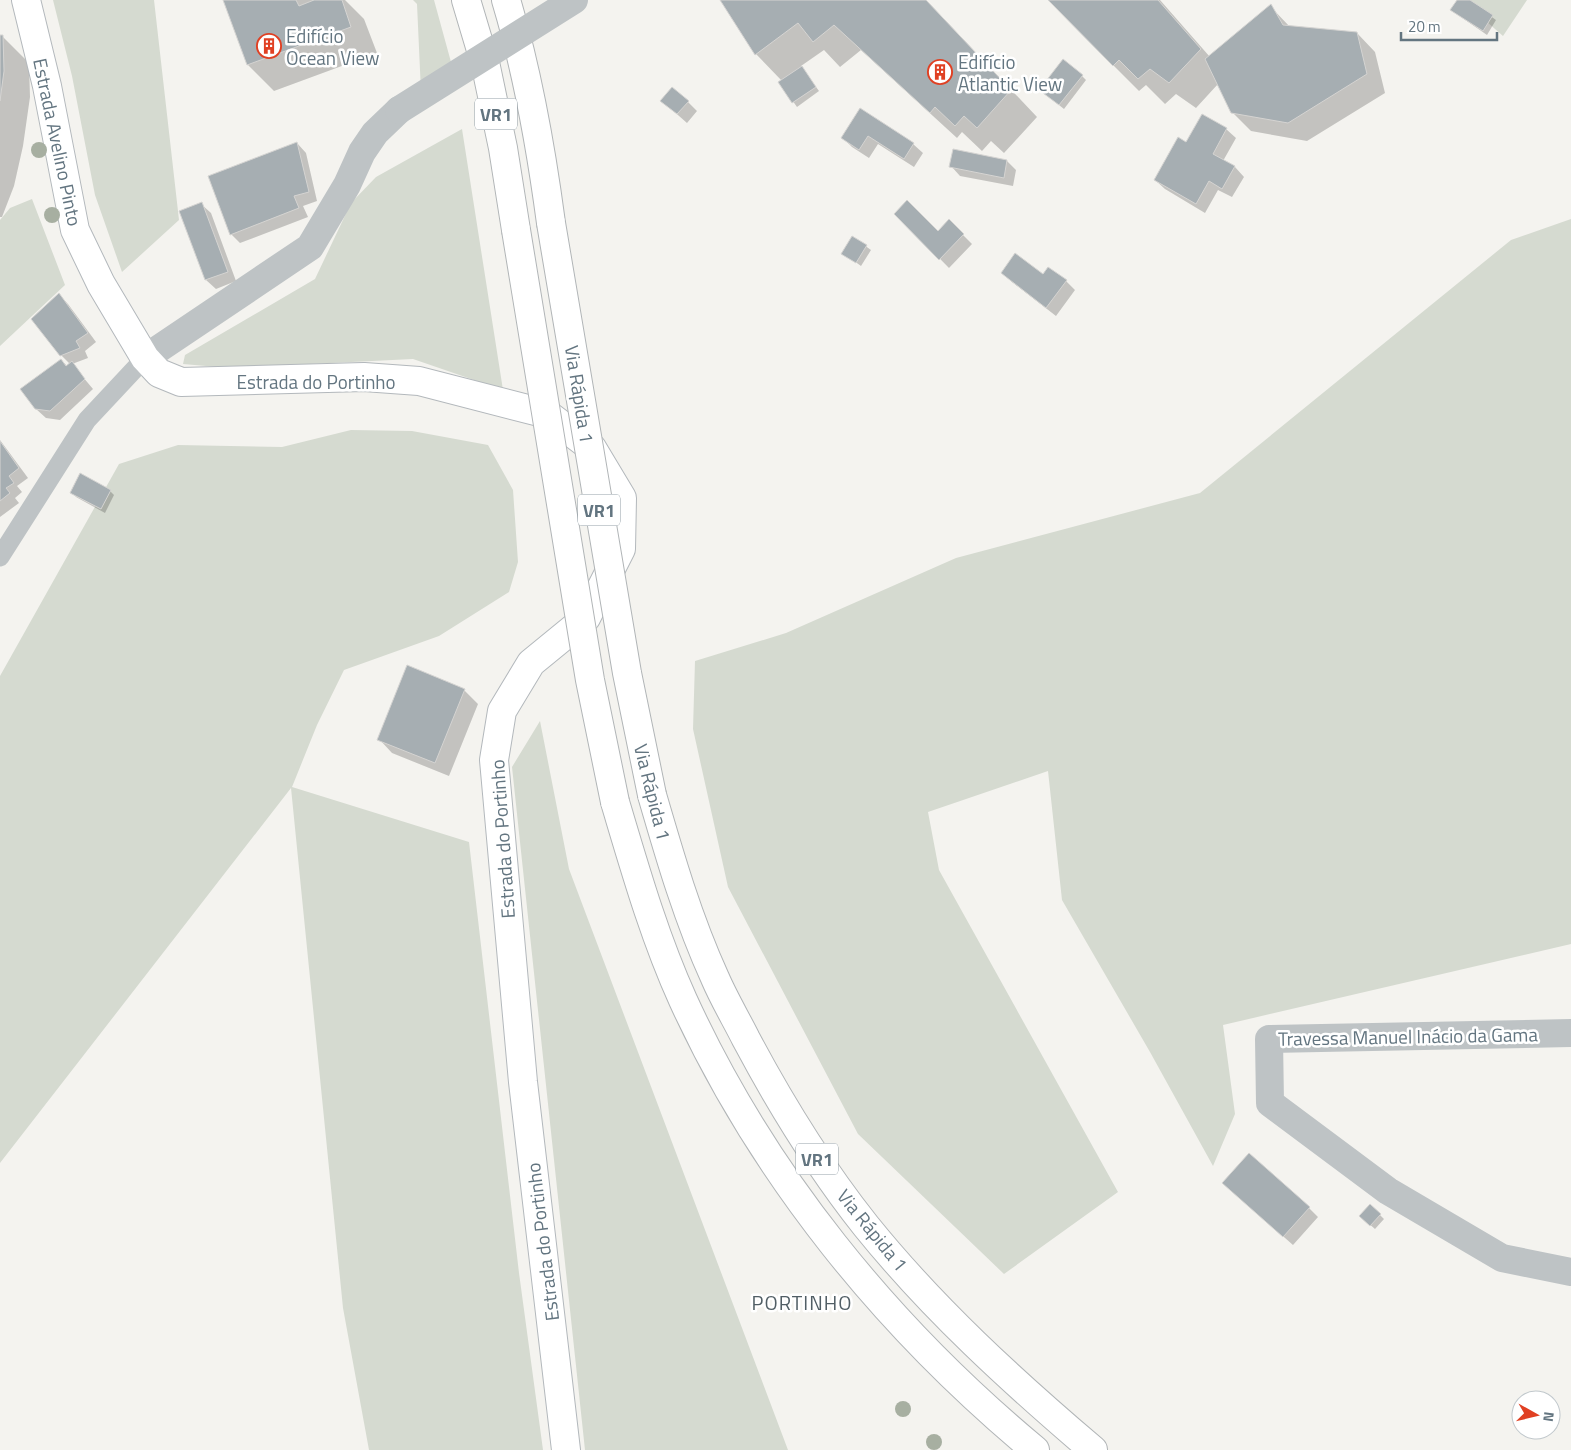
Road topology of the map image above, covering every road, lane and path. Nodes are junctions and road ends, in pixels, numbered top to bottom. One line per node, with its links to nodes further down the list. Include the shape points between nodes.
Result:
1 (26, 0): 5 (main road, Estrada Avelino Pinto, via 47,86 74,230 101,284)
2 (466, 0): 10 (main road, Via Rápida 1 / VR1, bridge, via 486,67 504,148 590,680 615,802 647,909 682,999 728,1090 781,1174 840,1254 909,1333)
3 (506, 0): 11 (main road, Via Rápida 1 / VR1, bridge, via 542,154 626,673 652,795 680,892 715,979 766,1076 812,1152 866,1226 941,1311 1021,1388)
4 (574, 0): 5 (street, bridge, via 399,110 375,133 362,152 347,185 310,247)
5 (145, 358): 6 (lane, via 87,420); 9 (main road, Estrada do Portinho, via 159,373 181,382 364,377 419,381 547,414 592,448 622,498 621,549 586,618 531,663 502,711 494,760 523,1082)
6 (0, 557)
7 (1571, 1033): 8 (street, Travessa Manuel Inácio da Gama, via 1269,1039 1270,1103 1388,1191 1502,1258)
8 (1571, 1272)
9 (566, 1450)
10 (1035, 1450)
11 (1093, 1450)

